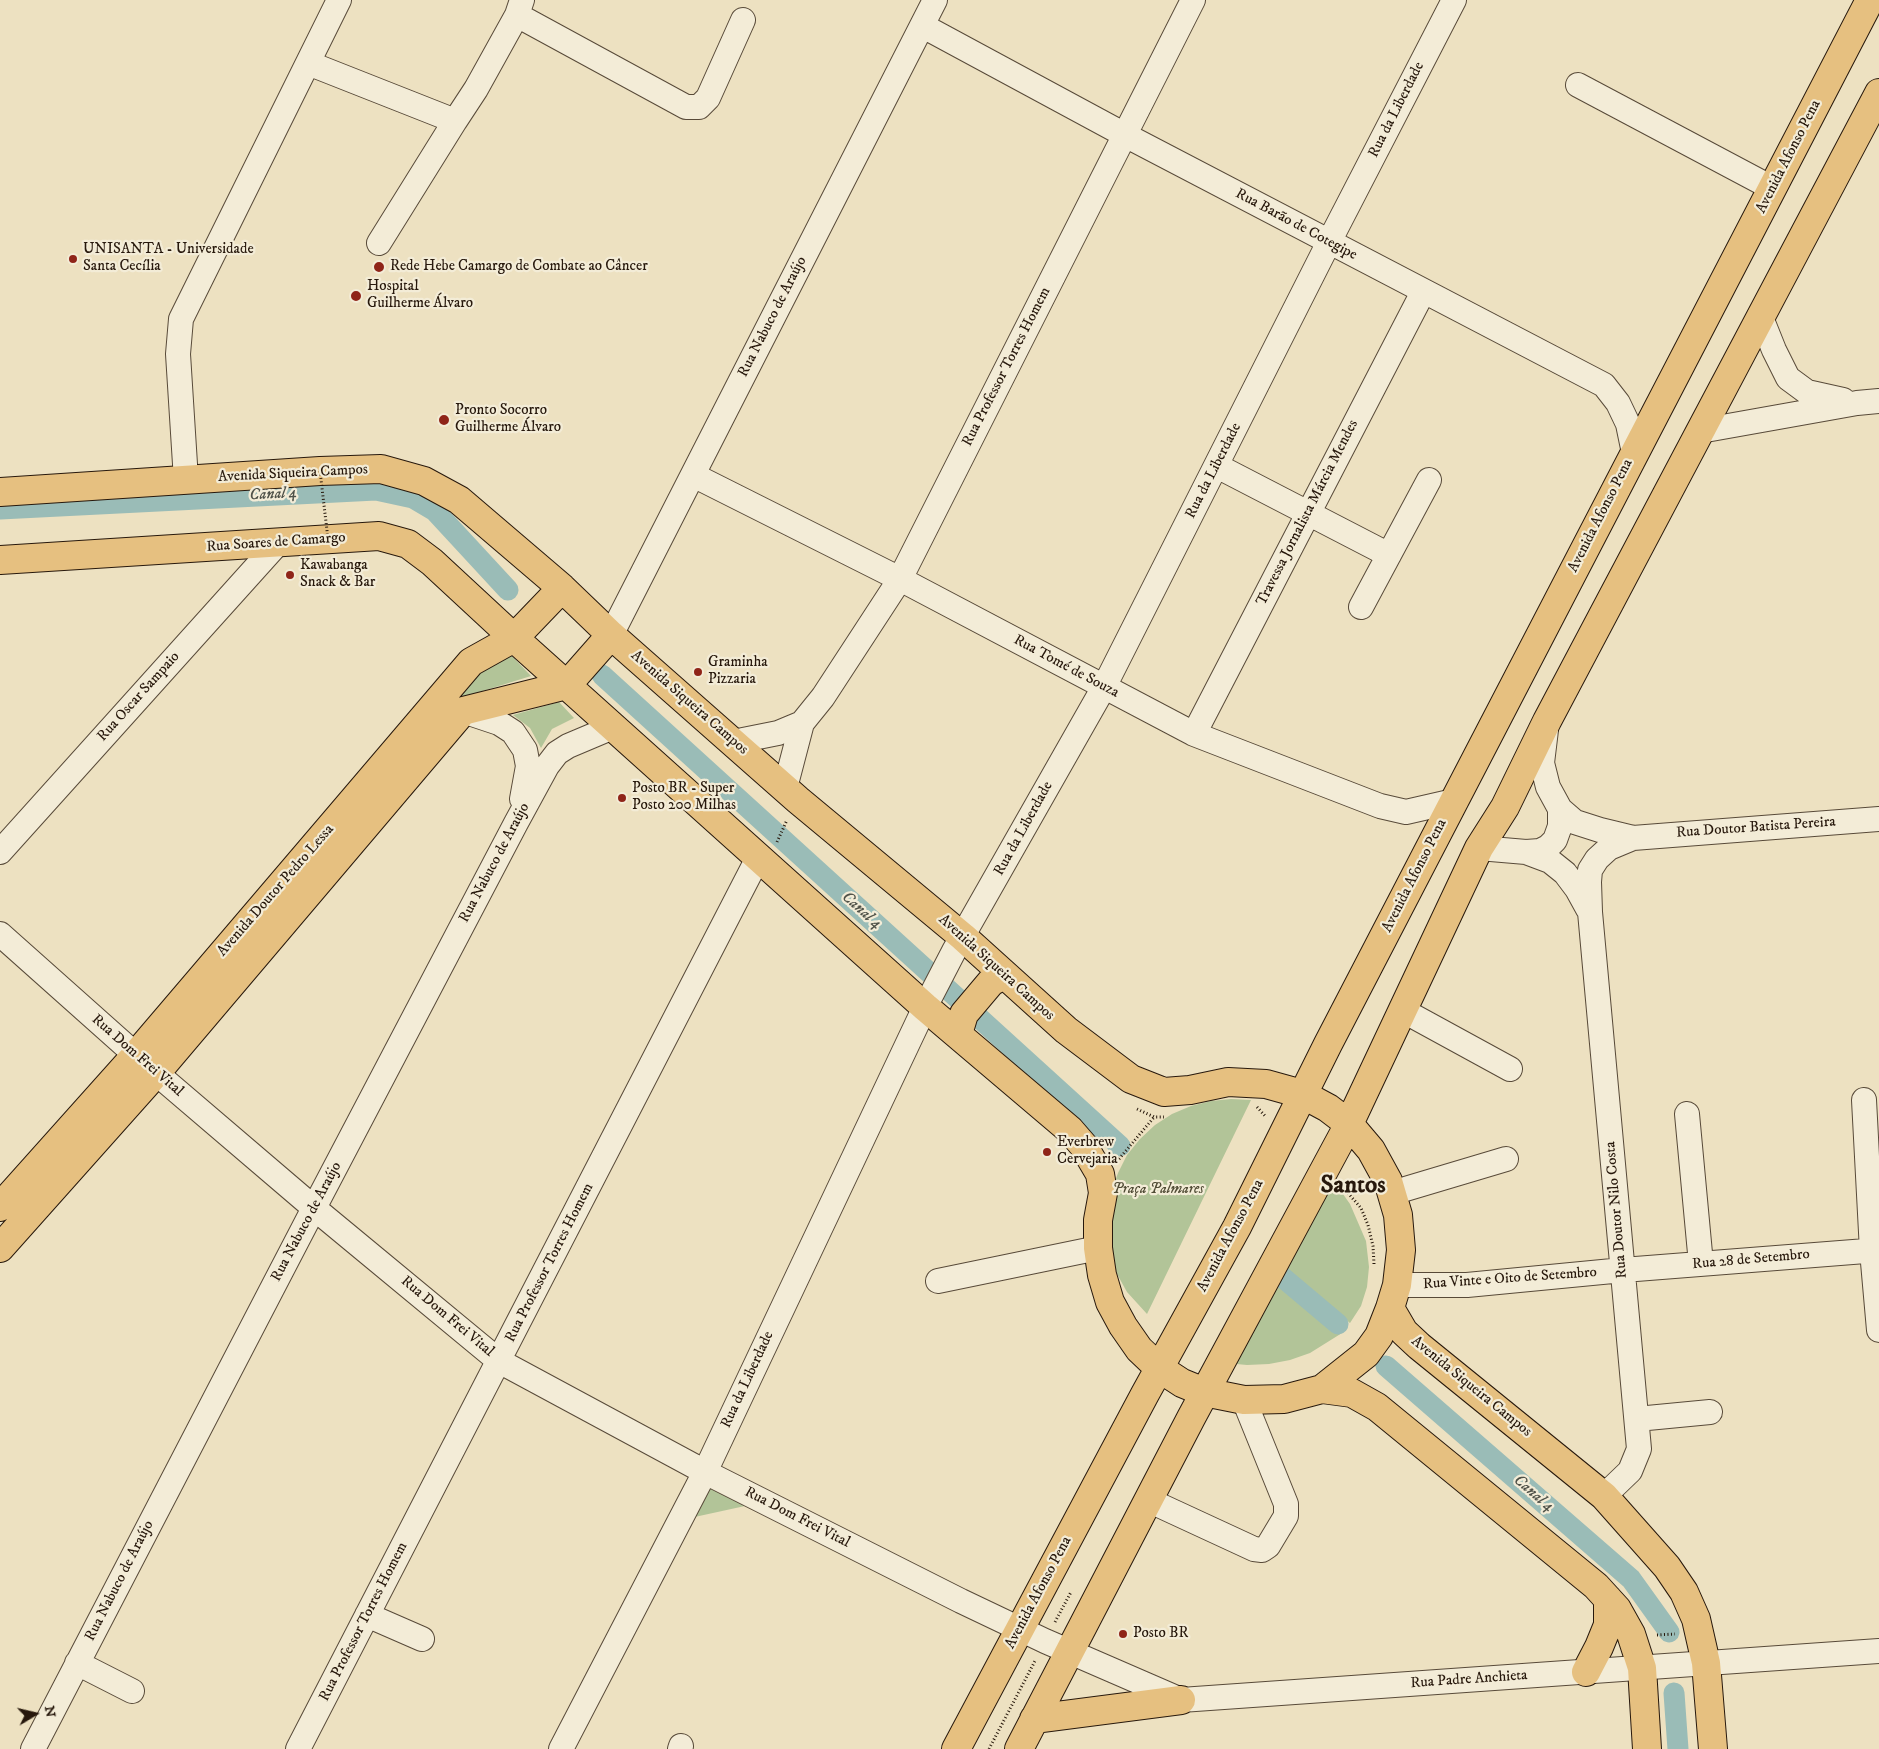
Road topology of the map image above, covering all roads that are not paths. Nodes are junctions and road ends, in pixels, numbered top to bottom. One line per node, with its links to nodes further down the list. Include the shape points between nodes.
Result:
1 (339, 0): 9 (street)
2 (935, 0): 8 (street, Rua Nabuco de Araújo)
3 (1193, 0): 13 (street, Rua Professor Torres Homem)
4 (1454, 0): 15 (street, Rua da Liberdade)
5 (1870, 0): 14 (main road, Avenida Afonso Pena)
6 (519, 7): 7 (street, via 686,107 699,107 708,98); 12 (street, via 476,89)
7 (743, 20)
8 (922, 26): 13 (street, Rua Barão de Cotegipe); 23 (street, Rua Nabuco de Araújo)
9 (308, 63): 12 (street); 24 (street, via 181,319 178,354)
10 (1578, 85): 14 (street)
11 (1879, 93): 18 (main road)
12 (455, 121): 16 (street)
13 (1125, 135): 15 (street, Rua Barão de Cotegipe); 31 (street, Rua Professor Torres Homem)
14 (1772, 188): 21 (main road, Avenida Afonso Pena)
15 (1329, 242): 17 (street, Rua Barão de Cotegipe); 22 (street, Rua da Liberdade)
16 (379, 243)
17 (1423, 292): 21 (street, Rua Barão de Cotegipe, via 1604,385 1628,424); 27 (street, Travessa Jornalista Márcia Mendes)
18 (1760, 315): 19 (street, via 1782,368 1792,382 1807,392); 20 (main road)
19 (1868, 402): 20 (street)
20 (1700, 431): 39 (main road)
21 (1634, 453): 45 (main road, Avenida Afonso Pena)
22 (1217, 466): 27 (street); 37 (street, Rua da Liberdade)
23 (693, 475): 31 (street, Rua Tomé de Souza); 35 (street, Rua Nabuco de Araújo)
24 (186, 480): 26 (main road, Avenida Siqueira Campos); 32 (main road, Avenida Siqueira Campos, via 381,469 424,481 459,500)
25 (1429, 480): 29 (street)
26 (0, 492)
27 (1308, 513): 29 (street); 42 (street, Travessa Jornalista Márcia Mendes)
28 (278, 543): 30 (main road, Rua Soares de Camargo); 34 (main road, Rua Soares de Camargo, via 379,536 408,544); 51 (street, Rua Oscar Sampaio)
29 (1388, 555): 33 (street)
30 (0, 560)
31 (900, 579): 37 (street, Rua Tomé de Souza); 40 (street, Rua Professor Torres Homem, via 823,697)
32 (558, 592): 34 (main road, Avenida Doutor Pedro Lessa); 35 (main road, Avenida Siqueira Campos)
33 (1361, 607)
34 (521, 631): 36 (main road); 61 (main road, Avenida Doutor Pedro Lessa, via 472,662)
35 (608, 638): 36 (main road); 43 (main road, Avenida Siqueira Campos)
36 (571, 680): 38 (main road); 41 (main road)
37 (1104, 687): 42 (street, Rua Tomé de Souza); 56 (street, Rua da Liberdade)
38 (463, 711): 48 (street, via 499,723 513,732 525,750 528,766); 63 (main road, Avenida Doutor Pedro Lessa)
39 (1547, 721): 46 (street, Rua Doutor Batista Pereira, via 1542,763 1548,787); 50 (main road, via 1505,807)
40 (802, 723): 43 (street); 44 (street, Rua Professor Torres Homem)
41 (613, 727): 48 (street, Rua Nabuco de Araújo, via 557,753); 52 (main road)
42 (1194, 734): 45 (street, Rua Tomé de Souza, via 1380,806 1406,812)
43 (733, 742): 44 (main road, Avenida Siqueira Campos)
44 (785, 788): 56 (main road, Avenida Siqueira Campos)
45 (1454, 801): 64 (main road, Avenida Afonso Pena)
46 (1560, 809): 49 (street, Rua Doutor Batista Pereira, via 1575,822); 53 (street, via 1560,826 1555,840 1540,851)
47 (1879, 819): 49 (street, Rua Doutor Batista Pereira)
48 (516, 823): 71 (street, Rua Nabuco de Araújo)
49 (1633, 838): 54 (street, Rua Doutor Batista Pereira, via 1608,848 1590,870)
50 (1479, 848): 53 (street); 59 (main road)
51 (0, 852)
52 (766, 852): 58 (main road); 80 (street, Rua Professor Torres Homem)
53 (1526, 852): 54 (street, via 1550,861 1565,873)
54 (1590, 912): 76 (street, Rua Doutor Nilo Costa)
55 (0, 934): 61 (street, Rua Dom Frei Vital)
56 (958, 944): 57 (main road, Avenida Siqueira Campos); 58 (street, Rua da Liberdade)
57 (998, 979): 60 (main road); 64 (main road, Avenida Siqueira Campos, via 1131,1079 1164,1092 1228,1082 1266,1084)
58 (930, 998): 60 (main road); 87 (street, Rua da Liberdade)
59 (1402, 1010): 62 (street); 67 (main road)
60 (961, 1024): 73 (main road, via 1070,1130 1092,1158 1100,1174 1103,1193 1098,1220)
61 (135, 1056): 63 (street, Rua Dom Frei Vital); 70 (main road, Avenida Doutor Pedro Lessa)
62 (1510, 1069)
63 (156, 1074): 71 (street, Rua Dom Frei Vital); 72 (main road, Avenida Doutor Pedro Lessa)
64 (1302, 1094): 67 (main road, Avenida Siqueira Campos); 81 (main road, Avenida Afonso Pena, via 1238,1227)
65 (1864, 1100): 74 (street)
66 (1687, 1114): 75 (street)
67 (1348, 1124): 69 (main road, Avenida Siqueira Campos, via 1371,1150); 83 (main road)
68 (1506, 1159): 69 (street)
69 (1392, 1193): 78 (main road, Avenida Siqueira Campos, via 1402,1250)
70 (0, 1207)
71 (314, 1208): 80 (street, Rua Dom Frei Vital); 96 (street, Rua Nabuco de Araújo)
72 (0, 1248)
73 (1098, 1248): 77 (street); 81 (main road, via 1110,1302 1139,1349)
74 (1876, 1251): 75 (street, Rua 28 de Setembro); 79 (street)
75 (1701, 1264): 76 (street, Rua 28 de Setembro)
76 (1623, 1270): 78 (street, Rua Vinte e Oito de Setembro, via 1467,1285); 86 (street, Rua Doutor Nilo Costa)
77 (938, 1281)
78 (1390, 1306): 82 (main road, via 1379,1336 1366,1354); 88 (main road, Avenida Siqueira Campos, via 1404,1332 1418,1346)
79 (1879, 1330)
80 (499, 1361): 87 (street, Rua Dom Frei Vital); 91 (street, Rua Professor Torres Homem)
81 (1159, 1368): 83 (main road); 92 (main road, Avenida Afonso Pena)
82 (1331, 1382): 84 (main road, via 1284,1399); 90 (main road, via 1377,1406)
83 (1204, 1392): 84 (main road); 89 (main road)
84 (1244, 1400): 89 (street, via 1286,1504 1284,1520 1268,1546 1262,1550 1254,1549)
85 (1710, 1412): 86 (street)
86 (1636, 1419): 88 (street, Rua Doutor Nilo Costa, via 1639,1449 1630,1471)
87 (705, 1472): 92 (street, Rua Dom Frei Vital); 105 (street, Rua da Liberdade)
88 (1604, 1496): 97 (main road, Avenida Siqueira Campos, via 1667,1567 1684,1592 1696,1619)
89 (1148, 1500): 94 (main road)
90 (1608, 1599): 98 (main road, via 1617,1609); 99 (main road, via 1608,1625)
91 (367, 1616): 93 (street); 104 (street, Rua Professor Torres Homem)
92 (1020, 1629): 94 (street, Rua Padre Anchieta); 106 (main road, Avenida Afonso Pena)
93 (422, 1639)
94 (1070, 1651): 101 (street, Rua Padre Anchieta); 102 (main road)
95 (1879, 1651): 97 (street, Rua Padre Anchieta)
96 (77, 1663): 100 (street); 103 (street, Rua Nabuco de Araújo)
97 (1699, 1664): 98 (street, Rua Padre Anchieta); 109 (main road, Avenida Siqueira Campos)
98 (1648, 1667): 99 (street, Rua Padre Anchieta); 108 (main road)
99 (1586, 1672): 101 (street, Rua Padre Anchieta)
100 (132, 1691)
101 (1181, 1700): 102 (main road)
102 (1034, 1719): 107 (main road)
103 (36, 1748)
104 (298, 1749)
105 (561, 1749)
106 (956, 1749)
107 (1019, 1749)
108 (1647, 1749)
109 (1713, 1749)

